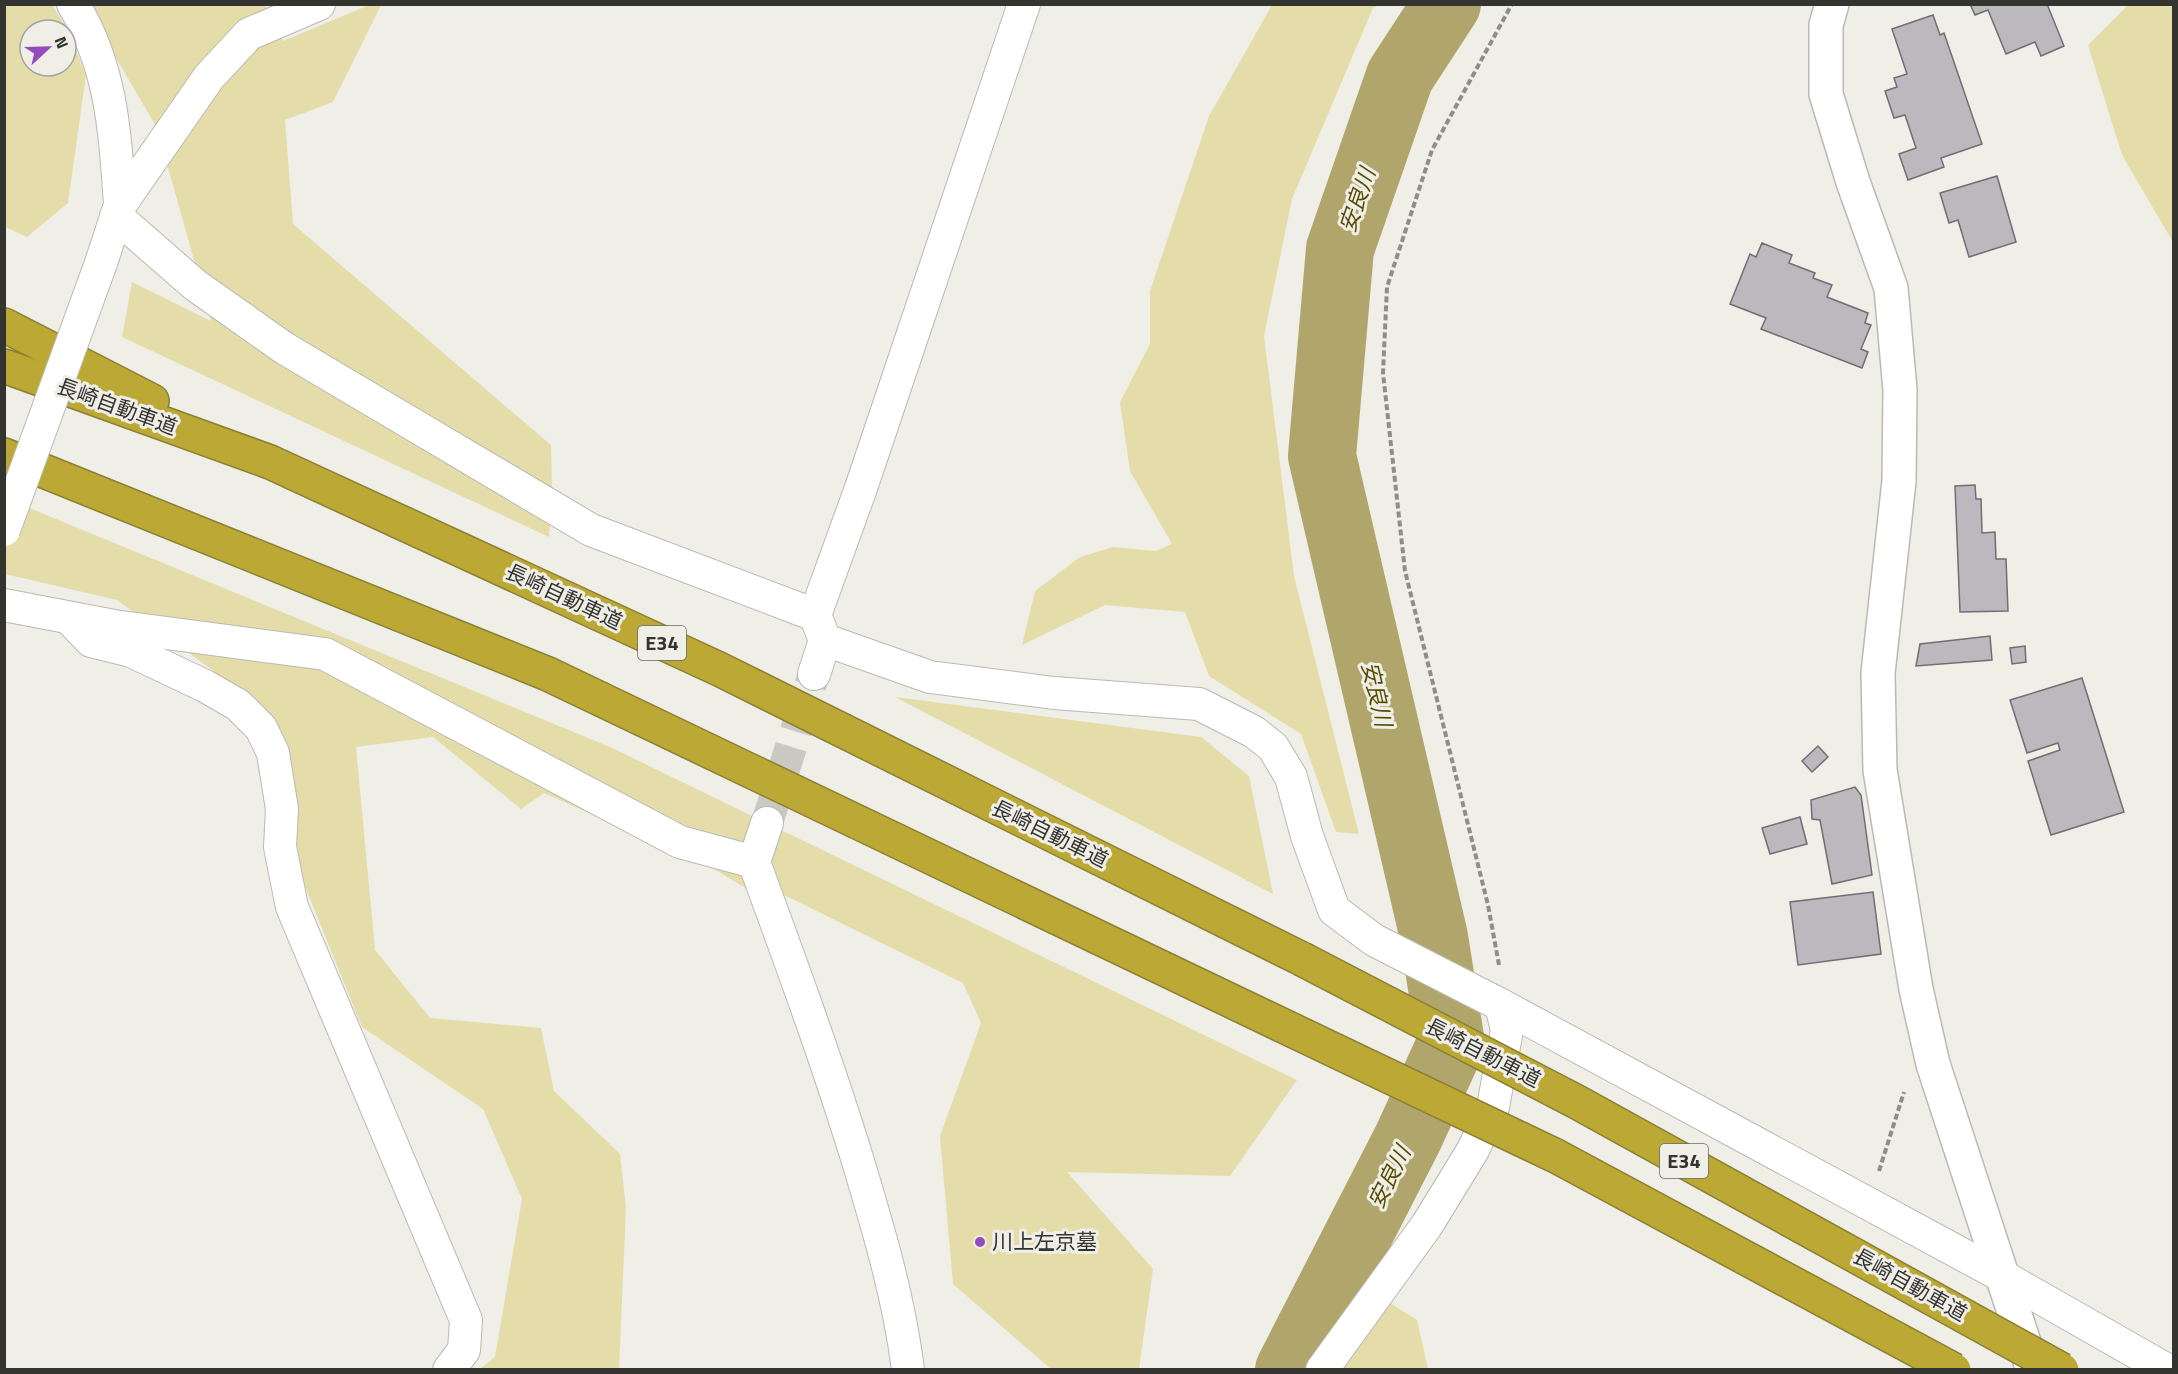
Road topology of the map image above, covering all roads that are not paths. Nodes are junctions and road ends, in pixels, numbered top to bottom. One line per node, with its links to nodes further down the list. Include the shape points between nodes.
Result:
1 (73, 4): 5 (street, via 87,26 105,72 115,137)
2 (319, 4): 5 (street, via 249,34 209,77)
3 (1024, 4): 13 (street, via 861,488)
4 (1832, 4): 18 (street, via 1826,25 1826,94 1891,288 1900,390 1899,481 1878,673 1880,770 1916,989 1933,1065)
5 (118, 210): 10 (street, bridge); 13 (street, via 195,285 284,348 591,530)
6 (4, 326): 9 (highway)
7 (4, 366): 9 (highway, 長崎自動車道 / E34)
8 (4, 455): 22 (highway, E34, bridge, via 548,674 1556,1156)
9 (270, 462): 24 (highway, 長崎自動車道 / E34, bridge, via 719,669 1302,959 1577,1102)
10 (4, 530)
11 (4, 605): 12 (street)
12 (69, 618): 16 (street, via 325,654 680,842); 19 (street, via 91,641 131,651 205,686 238,705 261,728 273,753 282,809 280,847 292,907 466,1320 464,1350)
13 (820, 627): 14 (street); 17 (street, via 930,677 1054,693 1199,704 1254,732 1273,747 1291,777 1307,837 1334,910 1374,940)
14 (814, 674)
15 (767, 823): 16 (street)
16 (754, 862): 20 (street, via 826,1058 876,1221 901,1317)
17 (1501, 1005): 18 (street); 21 (street, via 1507,1030 1493,1107 1473,1150 1427,1225)
18 (2004, 1276): 23 (street); 25 (street)
19 (448, 1370)
20 (908, 1370)
21 (1322, 1370)
22 (1954, 1370)
23 (2033, 1370)
24 (2062, 1370)
25 (2167, 1370)

